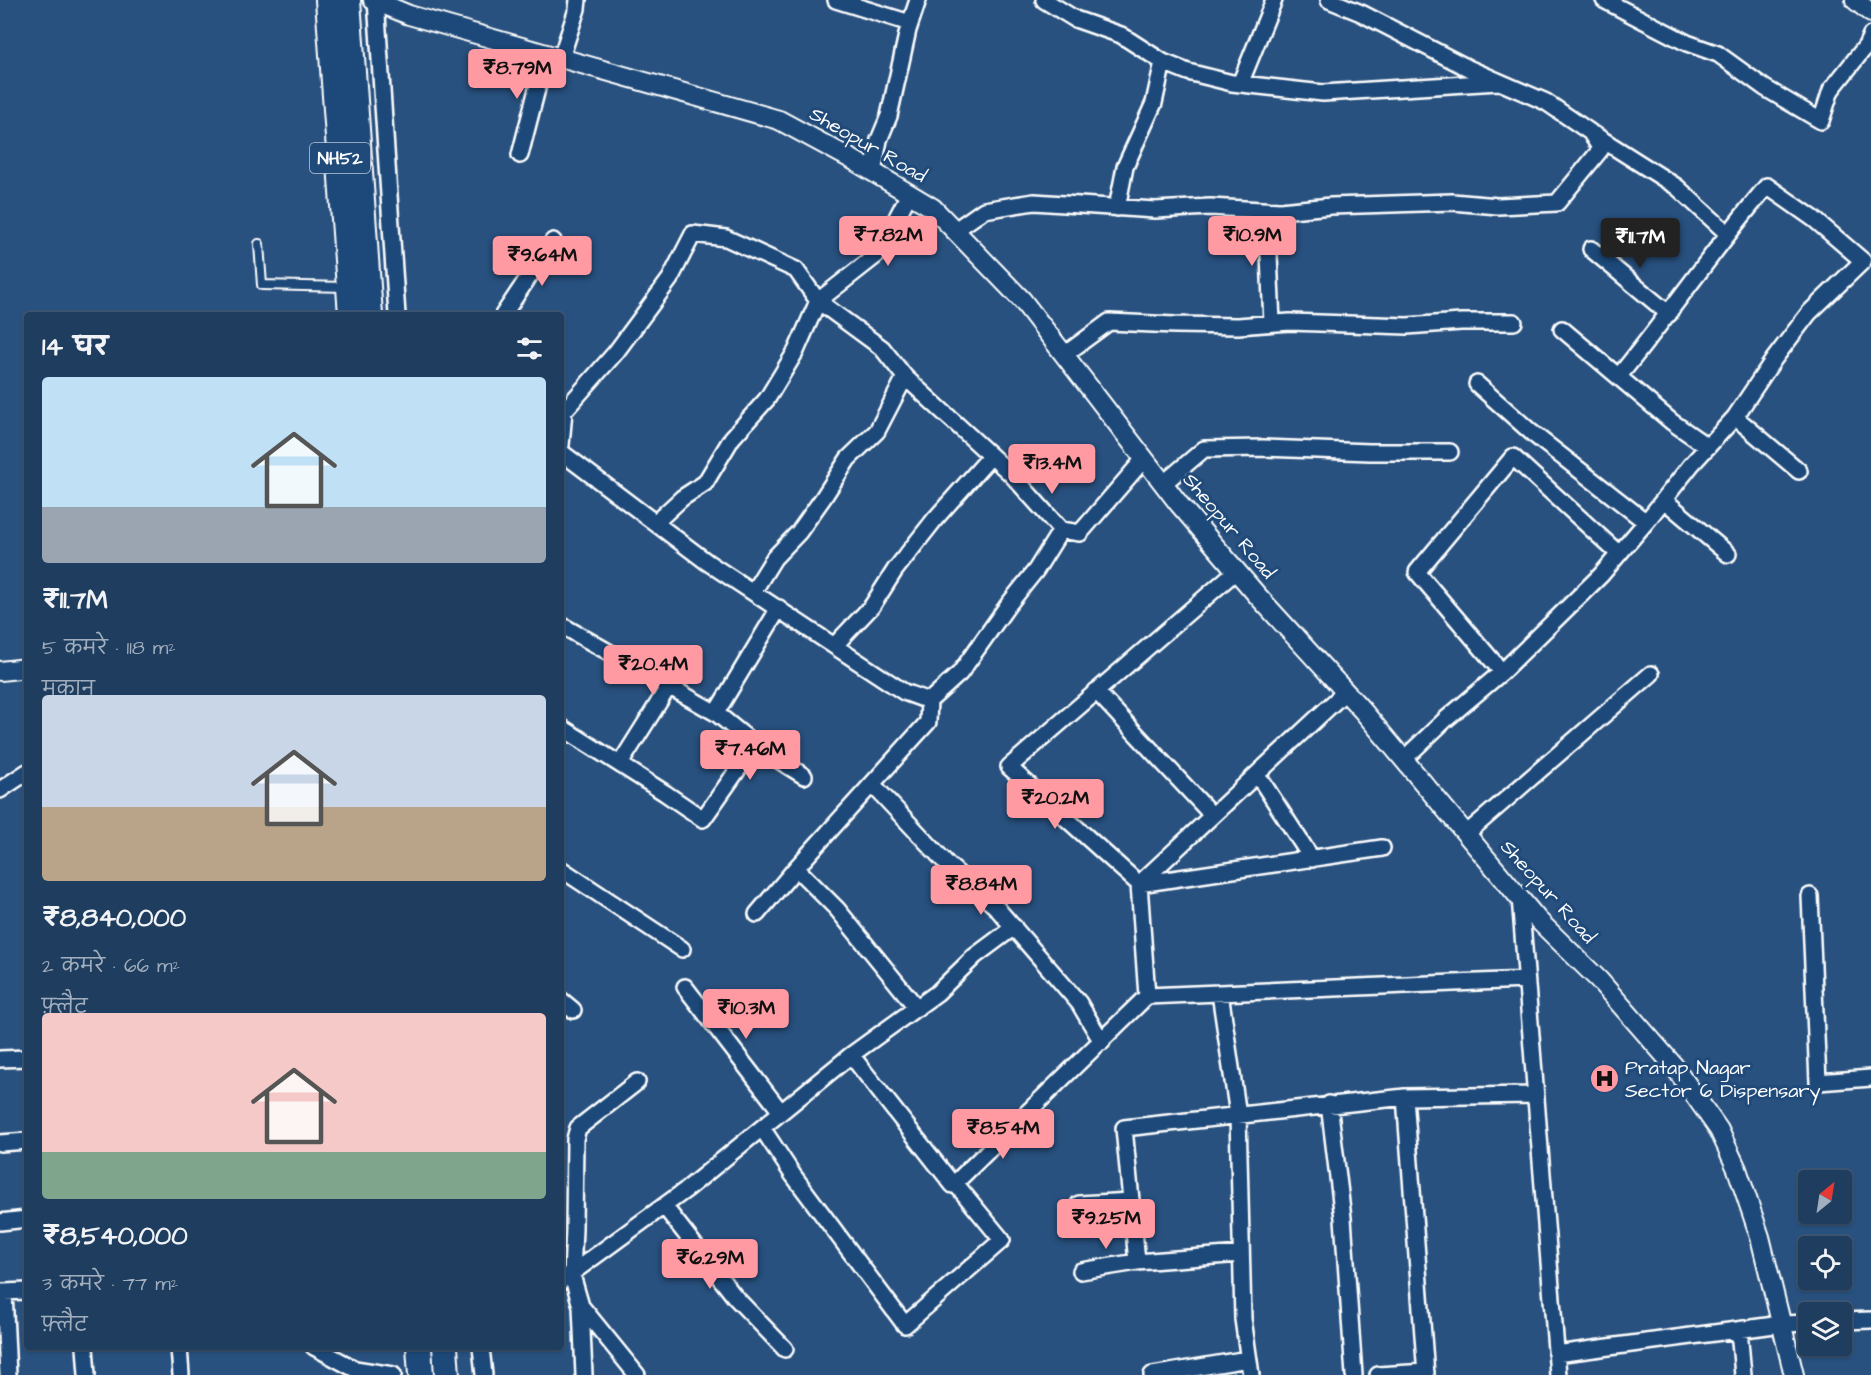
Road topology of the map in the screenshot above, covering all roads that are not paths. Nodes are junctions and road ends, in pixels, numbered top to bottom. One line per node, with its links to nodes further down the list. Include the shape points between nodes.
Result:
1 (328, 0): 30 (highway, NH52)
2 (348, 0): 33 (highway, NH52)
3 (375, 0): 15 (street, Sheopur Road, via 409,15); 34 (street)
4 (578, 0): 15 (street)
5 (837, 0): 13 (street)
6 (918, 0): 13 (street)
7 (1044, 0): 16 (street, via 1075,19 1121,35)
8 (1274, 0): 18 (street)
9 (1329, 0): 17 (street)
10 (1855, 0): 12 (street)
11 (1609, 1): 14 (street, via 1687,43 1718,54 1821,121 1831,90)
12 (1871, 13)
13 (910, 22): 21 (street)
14 (1871, 35)
15 (554, 56): 20 (street); 21 (street, Sheopur Road, via 779,120)
16 (1163, 62): 18 (street); 23 (street, via 1154,103 1125,167)
17 (1503, 82): 18 (street, via 1323,93); 19 (street, via 1546,102)
18 (1240, 84)
19 (1590, 132): 24 (street, via 1601,149 1557,203 1498,206 1452,202); 26 (street, via 1677,187)
20 (520, 155)
21 (873, 172): 22 (street, Sheopur Road)
22 (909, 194): 25 (street, Sheopur Road, via 933,208); 31 (street, via 878,254)
23 (1117, 208): 24 (street); 25 (street, via 1034,202 984,210)
24 (1267, 210): 38 (street)
25 (954, 231): 40 (street, Sheopur Road, via 1022,300)
26 (1727, 233): 36 (street); 45 (street, via 1767,186 1863,261 1809,313)
27 (553, 241): 35 (street)
28 (259, 244): 30 (lane, via 262,285)
29 (1591, 249): 36 (street)
30 (349, 287): 32 (highway, NH52)
31 (818, 301): 42 (street, via 882,348); 44 (street, via 796,270 726,238 693,234 670,279); 54 (street, via 796,351 767,399 732,438 705,483)
32 (351, 312)
33 (370, 312)
34 (397, 312)
35 (505, 312)
36 (1669, 314): 41 (street)
37 (1514, 322): 38 (street, via 1407,326)
38 (1272, 323): 40 (street, via 1238,326 1109,322)
39 (1562, 329): 41 (street)
40 (1064, 355): 50 (street, Sheopur Road)
41 (1619, 376): 46 (street)
42 (905, 377): 49 (street); 60 (street, via 877,431 849,459)
43 (1477, 384): 55 (street, via 1532,433)
44 (564, 411)
45 (1736, 417): 46 (street); 51 (street)
46 (1708, 447): 53 (street)
47 (1450, 452): 52 (street, via 1204,449)
48 (564, 454): 54 (street)
49 (991, 456): 56 (street); 63 (street, via 935,519 872,606)
50 (1144, 459): 52 (street, Sheopur Road); 56 (street, via 1080,533)
51 (1799, 471)
52 (1163, 484): 59 (street, Sheopur Road)
53 (1664, 500): 55 (street); 58 (street)
54 (656, 522): 60 (street)
55 (1646, 522): 57 (street)
56 (1061, 530): 71 (street, via 960,673)
57 (1619, 554): 66 (street); 66 (street, via 1513,457 1417,572)
58 (1728, 554)
59 (1236, 570): 69 (street); 70 (street, Sheopur Road)
60 (753, 592): 61 (street)
61 (779, 608): 63 (street); 72 (street)
62 (564, 627): 68 (street)
63 (835, 645): 71 (street, via 904,692)
64 (24, 668): 65 (street)
65 (0, 671)
66 (1502, 672): 75 (street)
67 (1651, 674): 83 (street)
68 (669, 686): 72 (street); 76 (street)
69 (1096, 691): 82 (street); 88 (street, via 1009,767)
70 (1345, 692): 75 (street, Sheopur Road); 78 (street)
71 (929, 701): 80 (street, via 928,722)
72 (716, 713): 74 (street)
73 (564, 729): 76 (street)
74 (759, 748): 76 (street, via 746,759 703,819); 79 (street)
75 (1404, 759): 83 (street, Sheopur Road)
76 (620, 764)
77 (24, 774): 81 (street)
78 (1257, 774): 82 (street); 85 (street)
79 (804, 776)
80 (872, 784): 86 (street); 92 (street, via 948,865)
81 (0, 790)
82 (1212, 815): 88 (street)
83 (1466, 834): 90 (street, Sheopur Road)
84 (1382, 848): 85 (street)
85 (1312, 859): 88 (street)
86 (796, 868): 91 (street); 98 (street, via 837,909)
87 (564, 871): 93 (street)
88 (1139, 884): 97 (street)
89 (1810, 896): 103 (street, via 1818,1082)
90 (1520, 897): 94 (street); 129 (street, Sheopur Road, via 1674,1066 1719,1130 1760,1238)
91 (757, 914)
92 (1014, 927): 98 (street); 99 (street, via 1079,1003)
93 (682, 949)
94 (1526, 980): 96 (street); 105 (street)
95 (685, 987): 108 (street)
96 (1220, 993): 97 (street); 109 (street)
97 (1147, 996): 99 (street)
98 (917, 1008): 100 (street)
99 (1102, 1042): 113 (street)
100 (851, 1055): 108 (street); 113 (street)
101 (24, 1058): 102 (street)
102 (0, 1059)
103 (1871, 1078)
104 (637, 1082): 122 (street, via 578,1128 574,1229)
105 (1535, 1095): 106 (street); 138 (street)
106 (1405, 1097): 107 (street); 140 (street)
107 (1329, 1104): 109 (street); 152 (street, via 1343,1218)
108 (781, 1112): 110 (street)
109 (1238, 1115): 114 (street, via 1124,1128); 119 (street)
110 (762, 1128): 113 (street, via 905,1325 1002,1240); 116 (street)
111 (24, 1142): 112 (street)
112 (0, 1143)
113 (955, 1183)
114 (1131, 1201): 115 (street); 120 (street)
115 (1079, 1204)
116 (664, 1206): 122 (street); 131 (street, via 735,1297)
117 (24, 1219): 118 (street)
118 (0, 1222)
119 (1241, 1254): 120 (street); 139 (street)
120 (1137, 1262): 121 (street)
121 (1081, 1271)
122 (566, 1278): 125 (street)
123 (24, 1291): 124 (street)
124 (2, 1292): 141 (street)
125 (581, 1306): 148 (street); 149 (street)
126 (1871, 1320): 127 (street)
127 (1852, 1321)
128 (1798, 1323): 129 (street)
129 (1782, 1324): 130 (street); 156 (street, Sheopur Road)
130 (1739, 1330): 138 (street); 155 (street)
131 (785, 1349)
132 (86, 1350): 142 (street)
133 (179, 1350): 143 (street)
134 (320, 1350): 144 (street, via 355,1369)
135 (420, 1350): 145 (highway)
136 (445, 1350): 146 (highway)
137 (481, 1350): 147 (street)
138 (1556, 1354): 154 (street)
139 (1248, 1359): 150 (street); 151 (street)
140 (1426, 1373): 153 (street)
141 (8, 1375)
142 (87, 1375)
143 (181, 1375)
144 (393, 1375)
145 (421, 1375)
146 (447, 1375)
147 (484, 1375)
148 (584, 1375)
149 (637, 1375)
150 (1152, 1375)
151 (1251, 1375)
152 (1354, 1375)
153 (1377, 1375)
154 (1558, 1375)
155 (1743, 1375)
156 (1794, 1375)

